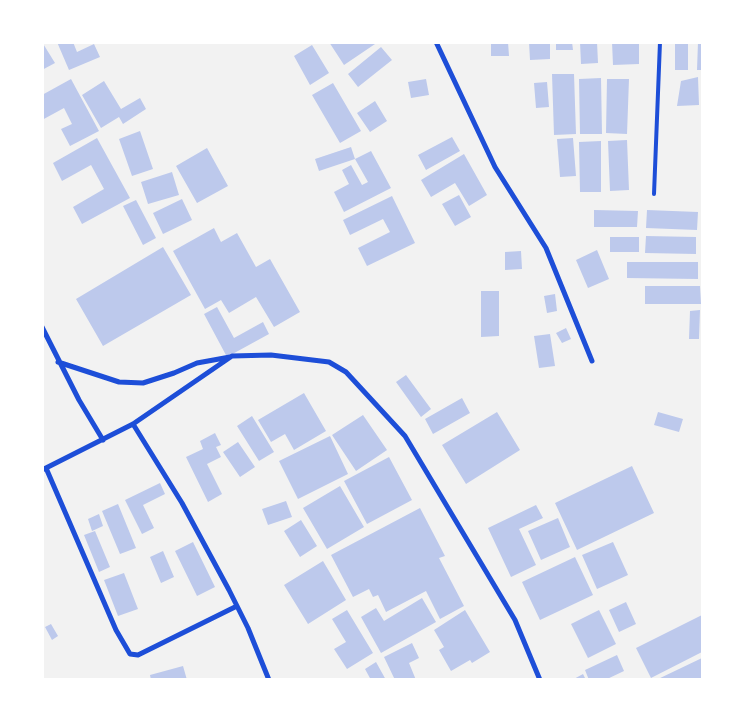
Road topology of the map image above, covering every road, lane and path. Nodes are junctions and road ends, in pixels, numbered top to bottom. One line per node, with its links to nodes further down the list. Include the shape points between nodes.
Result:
1 (436, 42): 7 (street, via 495,166 546,248)
2 (660, 42): 3 (lane)
3 (654, 194)
4 (42, 327): 5 (street)
5 (45, 341): 8 (street)
6 (232, 356): 8 (street, via 197,363 143,383 119,382); 9 (street); 14 (street, via 302,357 329,362 346,372 405,436 515,620)
7 (592, 361)
8 (58, 362): 10 (street)
9 (133, 424): 10 (street); 12 (street, via 182,503)
10 (103, 440): 11 (street)
11 (44, 469): 12 (street, via 116,630 130,654 145,652)
12 (237, 606): 13 (street)
13 (269, 680)
14 (540, 680)

